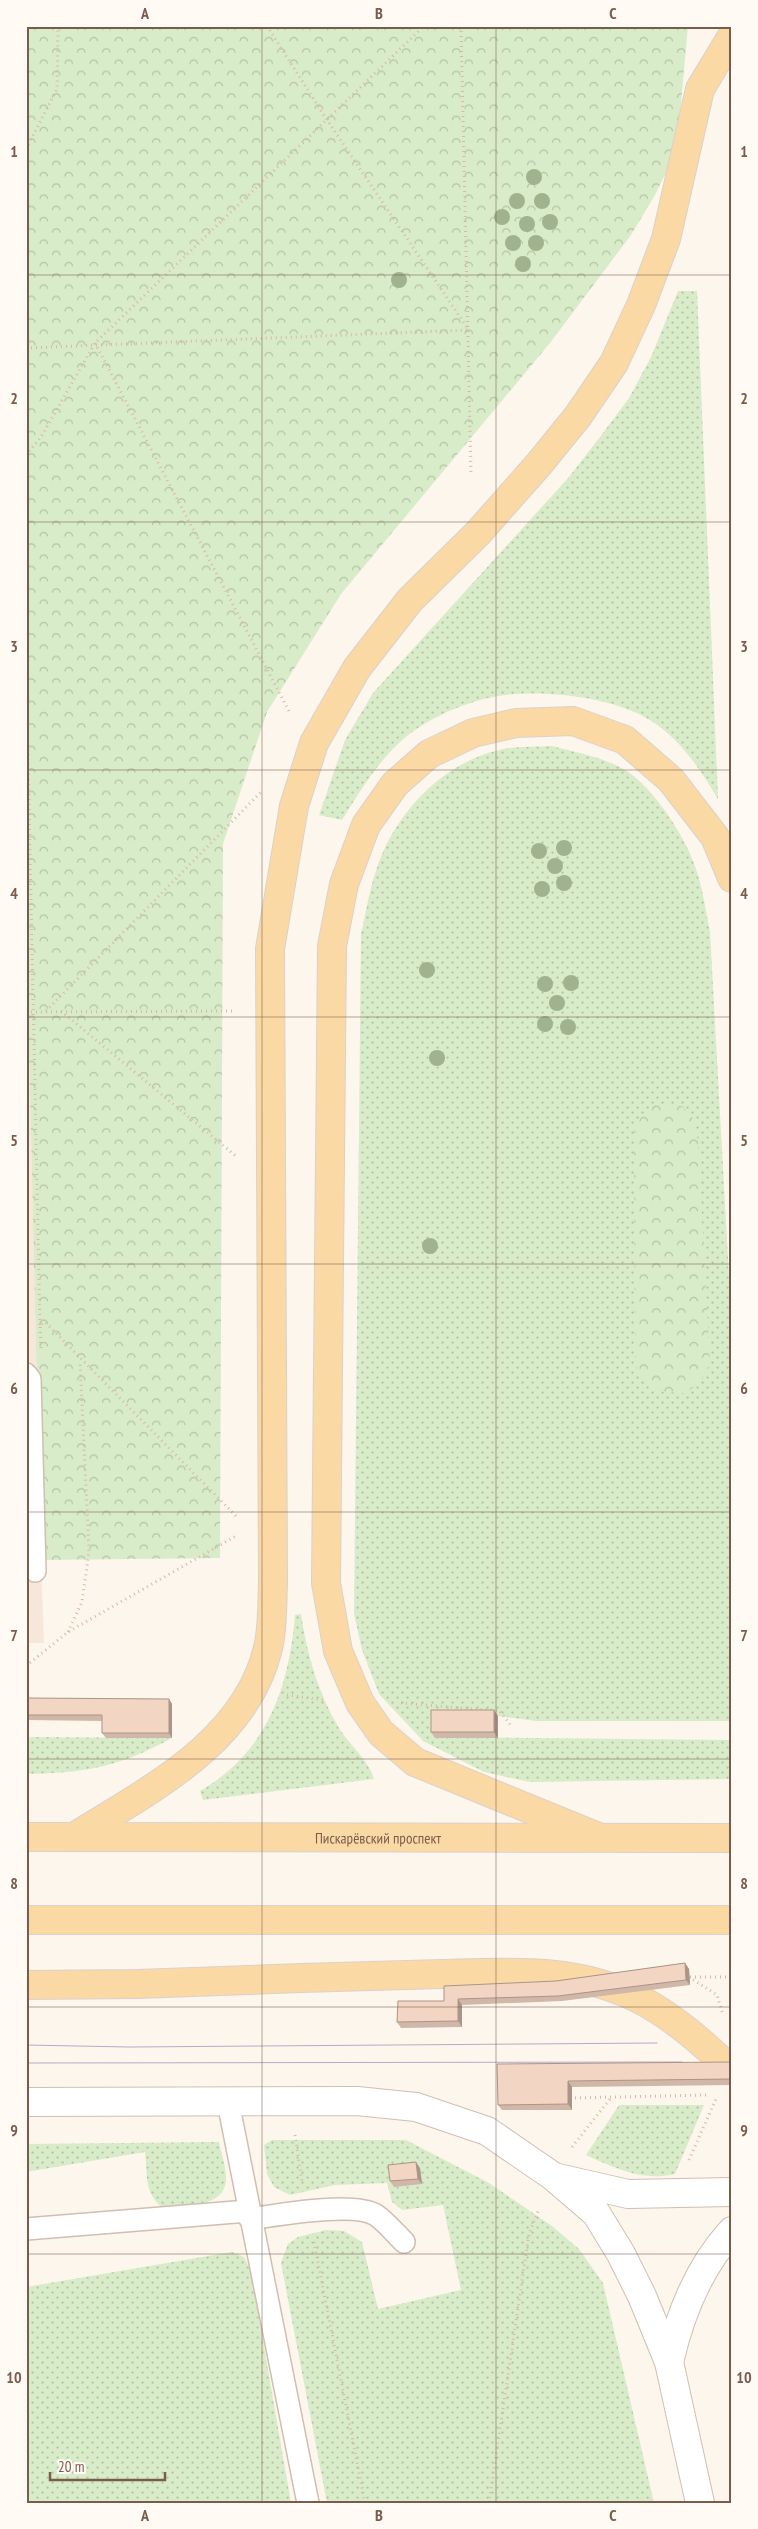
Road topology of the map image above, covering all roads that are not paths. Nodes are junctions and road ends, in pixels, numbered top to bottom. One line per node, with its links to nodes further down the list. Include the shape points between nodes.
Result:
1 (732, 36): 6 (main road, via 700,89 666,239 614,363 578,416 538,464 478,533 410,600 357,668 314,743 294,806 270,949 274,1583 268,1648 247,1702 205,1750 157,1785)
2 (732, 878): 7 (main road, via 710,830 671,780 625,740 573,721 516,723 473,733 429,754 396,784 366,825 344,884 332,946 326,1584 338,1651 360,1703 381,1733 415,1762)
3 (26, 1374): 4 (lane, via 30,1378)
4 (35, 1571)
5 (26, 1837): 6 (main road, Пискарёвский проспект)
6 (74, 1837): 7 (main road, Пискарёвский проспект)
7 (598, 1837): 8 (main road, Пискарёвский проспект)
8 (732, 1838)
9 (26, 1920): 10 (main road)
10 (732, 1920)
11 (26, 1985): 12 (main road, bridge, via 525,1971 569,1976 602,1984 639,1999 671,2018)
12 (732, 2071)
13 (26, 2102): 14 (street)
14 (228, 2102): 15 (street, via 357,2101 416,2107 487,2131); 17 (lane)
15 (554, 2177): 16 (street, via 628,2194); 21 (street, via 596,2214 621,2254)
16 (732, 2192)
17 (249, 2215): 18 (lane); 20 (lane, via 309,2210 375,2214); 22 (lane)
18 (26, 2229)
19 (732, 2231): 21 (street, via 712,2252 695,2287 677,2326)
20 (404, 2242)
21 (669, 2362): 23 (street)
22 (308, 2503)
23 (700, 2503)

